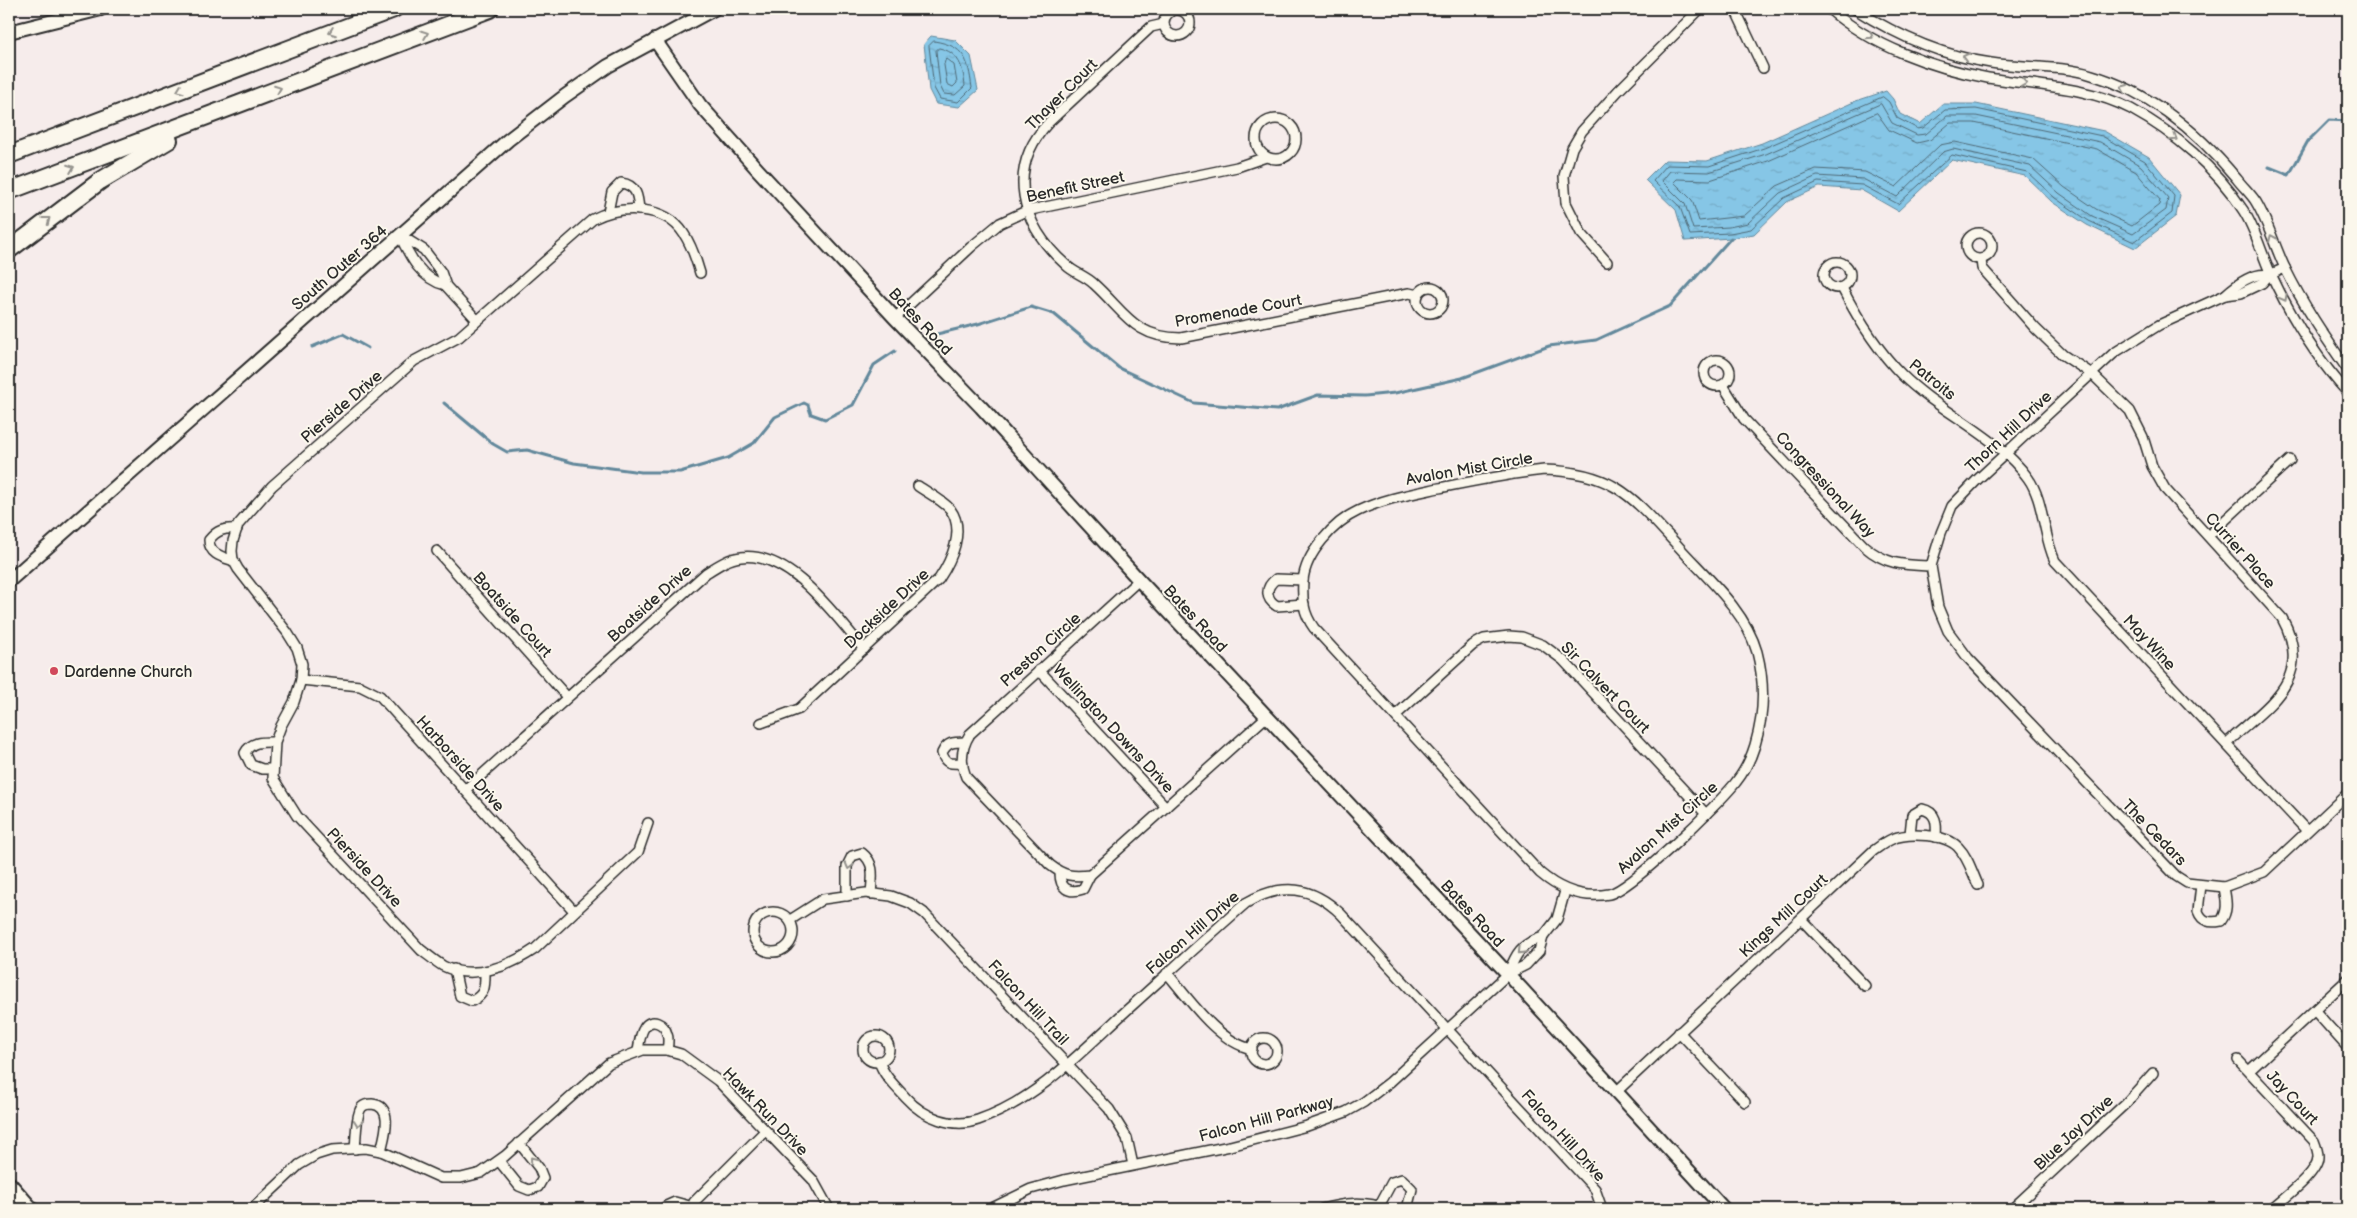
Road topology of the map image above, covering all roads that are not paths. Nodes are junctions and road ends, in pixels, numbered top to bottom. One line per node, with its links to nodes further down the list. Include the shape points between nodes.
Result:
1 (101, 9): 10 (street)
2 (394, 9): 14 (highway, one-way to 14)
3 (490, 9): 13 (highway, one-way to 3)
4 (714, 9): 11 (street, South Outer 364)
5 (1700, 9): 23 (street, via 1582,130 1572,148 1564,176 1566,203 1581,233)
6 (1735, 9): 12 (street)
7 (1830, 9): 26 (street, one-way to 26, via 1878,41 1922,61 1986,78 2077,90 2130,109 2185,145 2212,172 2244,210)
8 (1855, 9): 24 (street, one-way to 8, via 2256,203 2223,162 2195,133 2137,93 2092,75 1989,63 1927,46 1885,28)
9 (1164, 24): 18 (street, Thayer Court, via 1151,27 1040,132 1027,157 1023,189)
10 (9, 32)
11 (655, 40): 20 (street, South Outer 364, via 608,66 565,96 508,140); 30 (street, Bates Road, via 700,105)
12 (1762, 68)
13 (233, 106): 16 (highway, one-way to 13); 21 (highway, one-way to 13, via 100,180)
14 (9, 155)
15 (1266, 156): 15 (street, Benefit Street, via 1279,159 1294,147 1293,128 1283,120 1270,120 1256,133 1257,146); 18 (street, Benefit Street, via 1237,167)
16 (9, 191)
17 (639, 210): 19 (street, Pierside Drive); 19 (street, via 634,188 622,183 612,192); 25 (street, Pierside Drive, via 651,211 676,224 693,251)
18 (1026, 211): 29 (street, Promenade Court, via 1038,233 1064,264 1088,278 1128,319 1150,334 1165,338 1181,338 1409,293); 30 (street, Benefit Street, via 1000,223)
19 (608, 212): 31 (street, Pierside Drive, via 593,219)
20 (400, 235): 27 (street, via 424,250); 27 (street, via 412,260 432,282); 46 (street, South Outer 364)
21 (9, 250)
22 (1981, 260): 33 (street, Currier Place, via 1982,268 2035,328 2063,355)
23 (1607, 262)
24 (2285, 268): 26 (street, Thorn Hill Drive); 32 (street, via 2313,320)
25 (700, 273)
26 (2270, 274): 33 (street, Thorn Hill Drive, via 2259,273 2234,286 2225,295 2138,337 2114,353); 35 (street, one-way to 35, via 2300,328)
27 (446, 284): 31 (street)
28 (1842, 288): 36 (street, Patroits, via 1861,325 1902,376)
29 (1418, 295)
30 (894, 318): 44 (street, Bates Road, via 981,407)
31 (477, 320): 39 (street, Pierside Drive, via 459,337 414,361 272,486)
32 (2348, 370)
33 (2092, 374): 36 (street, Thorn Hill Drive); 40 (street, Currier Place, via 2130,411 2164,490)
34 (1723, 385): 43 (street, Congressional Way, via 1744,418 1877,558 1905,565)
35 (2348, 393)
36 (2005, 454): 43 (street, Thorn Hill Drive, via 1952,506); 58 (street, May Wine, via 2029,479 2055,561)
37 (2290, 460): 40 (street)
38 (918, 486): 48 (street, Dockside Drive, via 949,509 953,517 955,545 950,562 930,589)
39 (237, 528): 42 (street, Pierside Drive, via 233,541); 42 (street, via 214,533 209,540 209,547 215,553)
40 (2208, 536): 58 (street, Currier Place, via 2282,618 2291,634 2295,652 2293,672 2282,691)
41 (437, 551): 52 (street, Boatside Court)
42 (234, 561): 51 (street, Pierside Drive, via 297,648 302,664)
43 (1931, 566): 49 (street, Thorn Hill Drive, via 1938,606 1948,631)
44 (1139, 580): 50 (street, Preston Circle); 54 (street, Bates Road)
45 (1303, 580): 47 (street, Avalon Mist Circle); 47 (street, via 1276,580 1267,592 1277,606); 64 (street, Avalon Mist Circle, via 1314,553 1346,519 1366,507 1400,496 1544,470 1579,473 1614,485 1642,507 1739,614 1756,651 1763,696 1755,746 1737,780)
46 (9, 581)
47 (1304, 604): 53 (street, Avalon Mist Circle, via 1314,628)
48 (864, 649): 52 (street, Boatside Drive, via 792,573 775,561 742,557 706,573); 55 (street, Dockside Drive, via 798,709)
49 (1968, 658): 72 (street, The Cedars, via 2176,876 2187,883)
50 (1039, 670): 57 (street, Preston Circle); 63 (street, Wellington Downs Drive)
51 (301, 680): 56 (street, Pierside Drive); 61 (street, Harborside Drive, via 360,686 380,696)
52 (567, 696): 61 (street, Boatside Drive)
53 (1396, 715): 64 (street, Sir Calvert Court, via 1473,645 1495,637 1522,637 1543,645 1563,660); 74 (street, Avalon Mist Circle, via 1540,873)
54 (1266, 717): 63 (street); 84 (street, Bates Road)
55 (761, 723)
56 (274, 742): 60 (street, Pierside Drive); 60 (street, via 256,742 245,753 250,765 262,770)
57 (965, 742): 59 (street); 59 (street, Preston Circle, via 953,742 942,753 946,762)
58 (2226, 744): 66 (street, May Wine)
59 (962, 764): 69 (street, via 966,777)
60 (272, 769): 81 (street, Pierside Drive, via 273,778 298,816 421,950)
61 (465, 790): 77 (street, Harborside Drive)
62 (2348, 793): 66 (street, The Cedars)
63 (1166, 807): 70 (street)
64 (1706, 814): 74 (street, Avalon Mist Circle, via 1621,889 1596,895)
65 (648, 823): 77 (street, Pierside Drive, via 638,852)
66 (2307, 831): 73 (street, The Cedars, via 2264,872)
67 (1910, 834): 68 (street, Kings Mill Court); 68 (street, via 1912,815 1922,809 1935,817); 78 (street, Kings Mill Court, via 1892,839 1873,852)
68 (1936, 837): 71 (street, Kings Mill Court, via 1957,845)
69 (1060, 873): 70 (street, via 1073,877); 70 (street, via 1060,884 1074,892 1083,890)
70 (1090, 875)
71 (1978, 884)
72 (2201, 885): 73 (street, The Cedars); 73 (street, via 2198,911 2205,921 2212,923 2221,921 2225,915)
73 (2224, 887)
74 (1565, 891): 80 (street, Falcon Hill Parkway, via 1557,919)
75 (871, 894): 76 (street, Falcon Hill Trail); 76 (street, one-way to 76, via 873,868 870,859 862,853 852,856 846,866); 96 (street, Falcon Hill Trail, via 891,896 910,904 930,919)
76 (847, 896): 79 (street, Falcon Hill Trail, via 824,899)
77 (574, 912): 82 (street, Pierside Drive, via 529,953 499,968)
78 (1801, 919): 86 (street); 89 (street, Kings Mill Court)
79 (790, 920): 79 (street, via 777,912 764,914 755,924 757,943 774,952 786,947 794,930)
80 (1544, 937): 84 (street, Falcon Hill Parkway, via 1539,951 1526,964); 84 (street, Falcon Hill Parkway, one-way to 84, via 1530,942 1516,955)
81 (454, 969): 82 (street, Pierside Drive); 82 (street, via 460,996 472,1002 485,989)
82 (485, 971)
83 (1167, 973): 88 (street, Falcon Hill Drive, via 1246,903 1261,894 1292,890 1310,892 1341,914); 91 (street, via 1202,1014 1231,1040); 96 (street, Falcon Hill Drive)
84 (1508, 974): 88 (street, Falcon Hill Parkway); 99 (street, Bates Road)
85 (2348, 979): 87 (street)
86 (1865, 986)
87 (2315, 1011): 90 (street); 97 (street)
88 (1446, 1029): 106 (street, Falcon Hill Parkway, via 1390,1082 1346,1112 1258,1139); 117 (street, Falcon Hill Drive, via 1595,1189)
89 (1679, 1032): 99 (street, Kings Mill Court); 100 (street)
90 (2348, 1048)
91 (1252, 1049)
92 (668, 1050): 93 (street, Hawk Run Drive); 93 (street, via 668,1035 656,1022 644,1028); 101 (street, Hawk Run Drive, via 691,1060 718,1081)
93 (638, 1051): 102 (street, Hawk Run Drive, via 609,1062)
94 (2238, 1060): 97 (street, Jay Court)
95 (879, 1061): 96 (street, Falcon Hill Drive, via 910,1102 939,1120 954,1123 978,1120 1022,1099)
96 (1067, 1065): 106 (street, Falcon Hill Trail, via 1114,1116 1127,1138)
97 (2249, 1071): 120 (street, Jay Court, via 2314,1141 2319,1158 2314,1170)
98 (2153, 1074): 119 (street, Blue Jay Drive, via 2126,1104)
99 (1615, 1093): 118 (street, Bates Road)
100 (1744, 1102)
101 (765, 1131): 108 (street, via 694,1202); 113 (street, Hawk Run Drive, via 813,1180)
102 (519, 1143): 105 (street, Hawk Run Drive); 105 (street, one-way to 102, via 519,1186 528,1190 538,1187 543,1178 539,1168)
103 (355, 1149): 104 (street, Hawk Run Drive); 104 (street, one-way to 103, via 387,1121 377,1105 367,1104 359,1113); 111 (street, Hawk Run Drive, via 316,1154)
104 (381, 1151): 105 (street, Hawk Run Drive, via 441,1178 481,1173)
105 (499, 1161)
106 (1133, 1165): 114 (street, Falcon Hill Parkway, via 1031,1188)
107 (9, 1184): 110 (main road)
108 (693, 1208): 112 (street, via 675,1202)
109 (1382, 1208): 115 (street, via 1370,1203 1352,1203); 116 (street, via 1392,1182 1402,1179 1412,1188)
110 (31, 1209)
111 (252, 1209)
112 (665, 1209)
113 (829, 1209)
114 (990, 1209)
115 (1322, 1209)
116 (1407, 1209)
117 (1602, 1209)
118 (1724, 1209)
119 (2012, 1209)
120 (2272, 1209)

